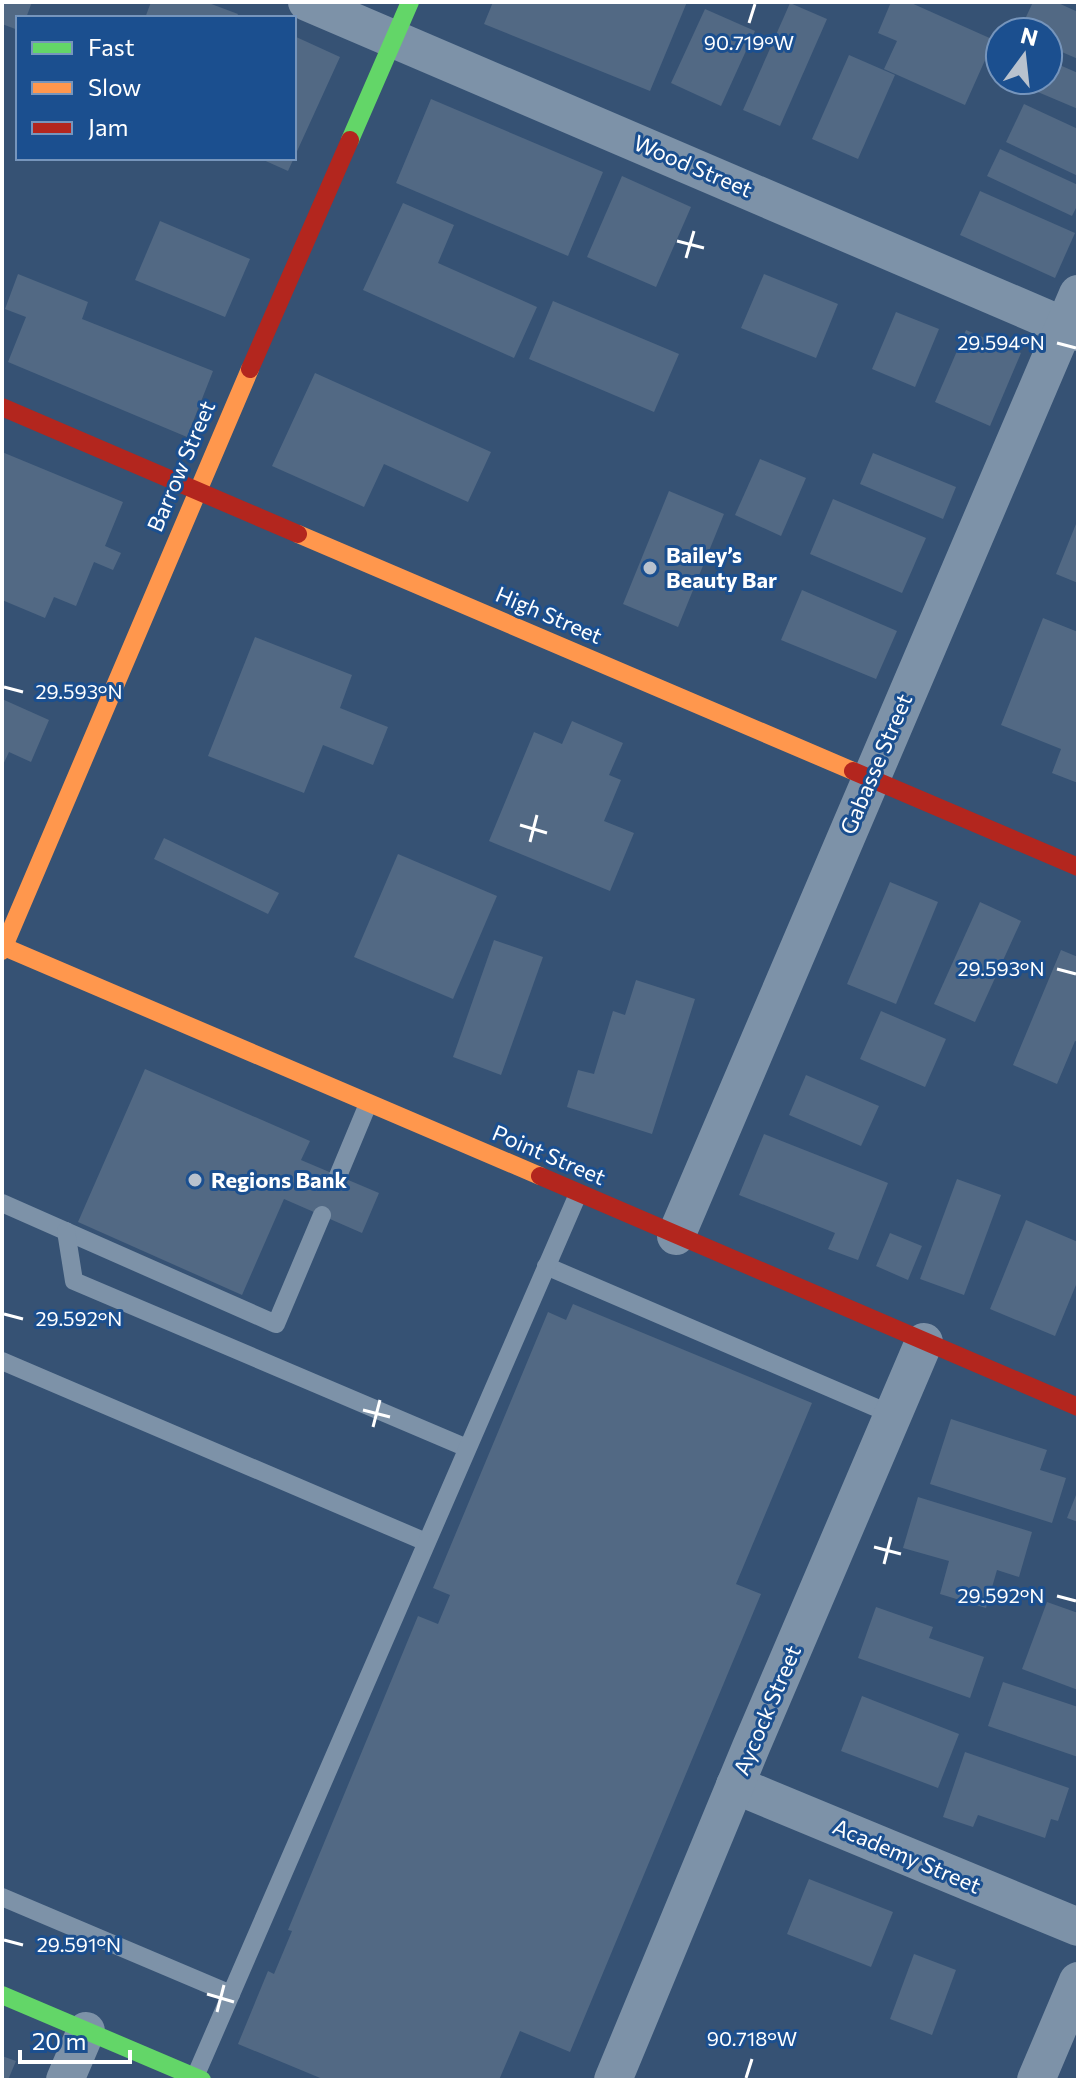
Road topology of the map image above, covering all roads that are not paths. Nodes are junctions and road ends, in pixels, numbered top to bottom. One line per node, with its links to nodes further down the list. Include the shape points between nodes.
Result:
1 (307, 2): 3 (street, Wood Street)
2 (410, 2): 3 (street, Barrow Street)
3 (394, 38): 4 (street, Wood Street); 6 (street, Barrow Street)
4 (1074, 317): 7 (street, Gabasse Street)
5 (2, 407): 6 (street, High Street)
6 (196, 491): 7 (street, High Street); 9 (street, Barrow Street)
7 (870, 778): 8 (street, High Street); 16 (street, Gabasse Street)
8 (1078, 867)
9 (3, 948): 10 (street, Point Street)
10 (368, 1104): 11 (lane); 12 (street, Point Street)
11 (338, 1176)
12 (578, 1194): 16 (street, Point Street); 17 (lane)
13 (2, 1203): 15 (lane)
14 (322, 1215): 15 (lane, via 276,1324)
15 (66, 1231): 22 (lane, via 74,1281)
16 (676, 1236): 18 (street, Point Street)
17 (546, 1266): 21 (lane); 22 (lane)
18 (924, 1342): 20 (street, Point Street); 21 (street, Aycock Street)
19 (2, 1361): 23 (lane)
20 (1078, 1407)
21 (893, 1415): 24 (street, Aycock Street)
22 (467, 1448): 23 (lane)
23 (426, 1542): 28 (lane)
24 (735, 1785): 26 (street, Academy Street); 33 (street, Aycock Street)
25 (2, 1897): 28 (lane)
26 (1078, 1927)
27 (1078, 1981): 34 (street)
28 (231, 1994): 31 (lane)
29 (2, 1995): 30 (street)
30 (86, 2031): 31 (street); 32 (street)
31 (199, 2079)
32 (65, 2080)
33 (613, 2080)
34 (1036, 2080)

